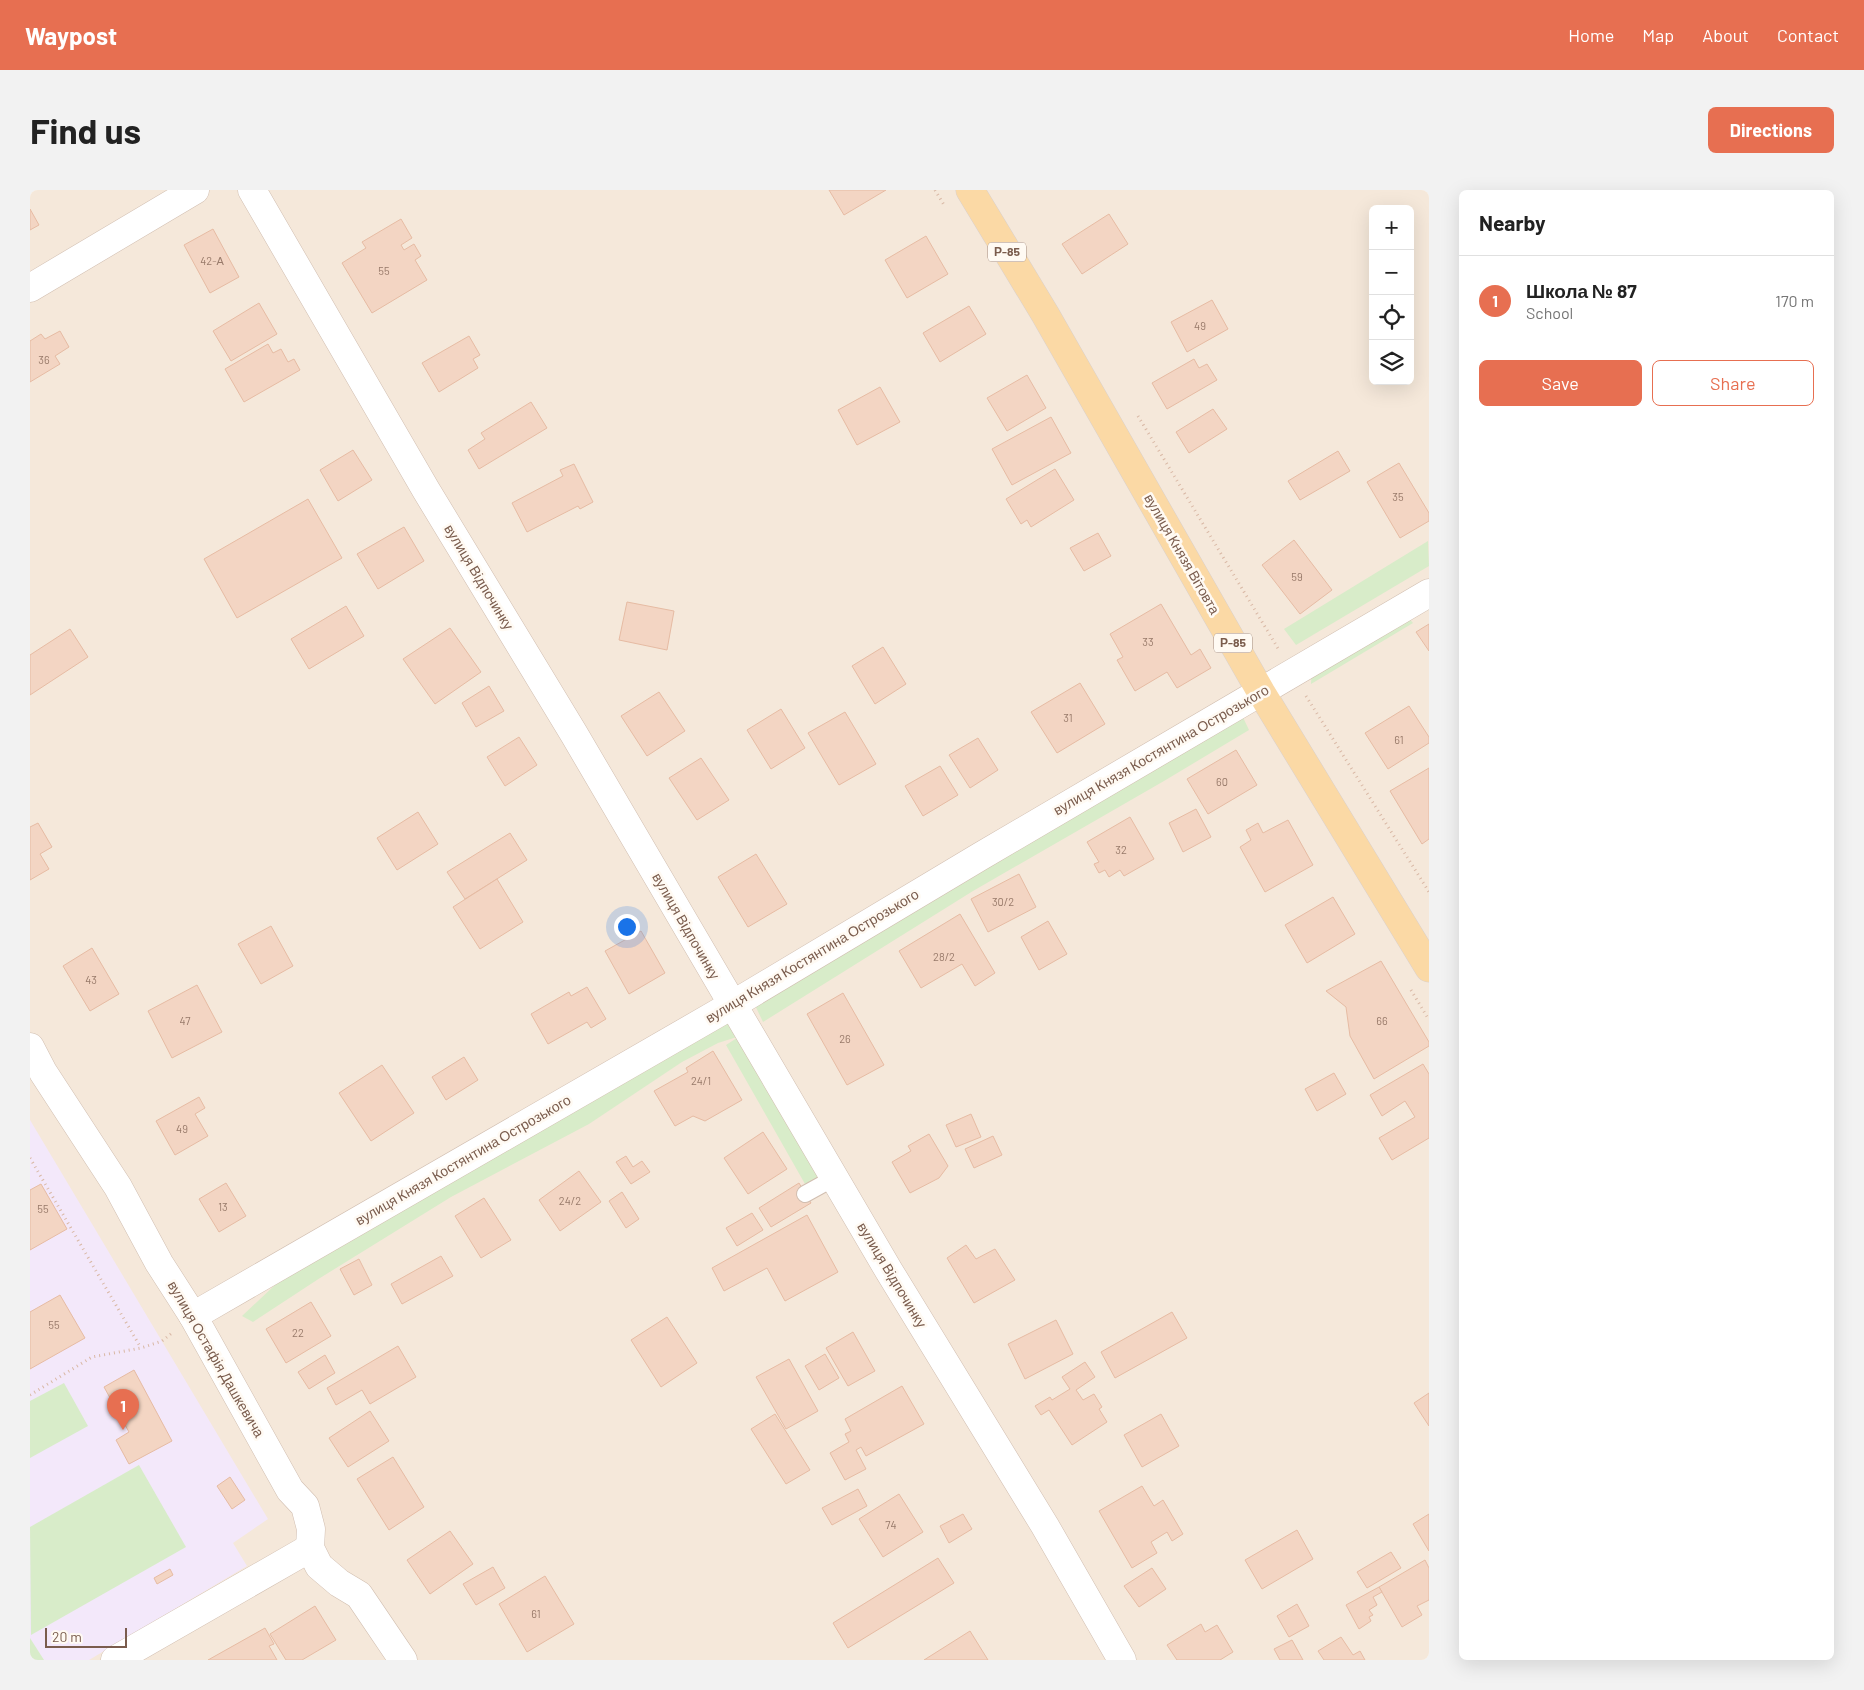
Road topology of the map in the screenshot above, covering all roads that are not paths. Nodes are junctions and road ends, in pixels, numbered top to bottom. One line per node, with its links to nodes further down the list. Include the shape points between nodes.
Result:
1 (195, 190): 4 (street)
2 (252, 190): 8 (street, вулиця Відпочинку)
3 (970, 190): 6 (main road, вулиця Князя Вітовта / Р-85, via 1045,314)
4 (30, 288)
5 (1429, 593): 6 (street, вулиця Князя Костянтина Острозького)
6 (1261, 692): 7 (main road, вулиця Князя Вітовта / Р-85); 8 (street, вулиця Князя Костянтина Острозького)
7 (1429, 968)
8 (732, 1005): 11 (street, вулиця Відпочинку); 13 (street, вулиця Князя Костянтина Острозького)
9 (30, 1047): 10 (street, вулиця Остафія Дашкевича)
10 (36, 1076): 13 (street, вулиця Остафія Дашкевича, via 118,1187)
11 (834, 1178): 12 (lane); 17 (street, вулиця Відпочинку, via 1045,1526)
12 (805, 1194)
13 (194, 1316): 14 (street, вулиця Остафія Дашкевича, via 290,1490 305,1506 311,1528)
14 (310, 1548): 15 (street); 16 (street, via 319,1566 359,1595)
15 (115, 1660)
16 (403, 1660)
17 (1122, 1660)

